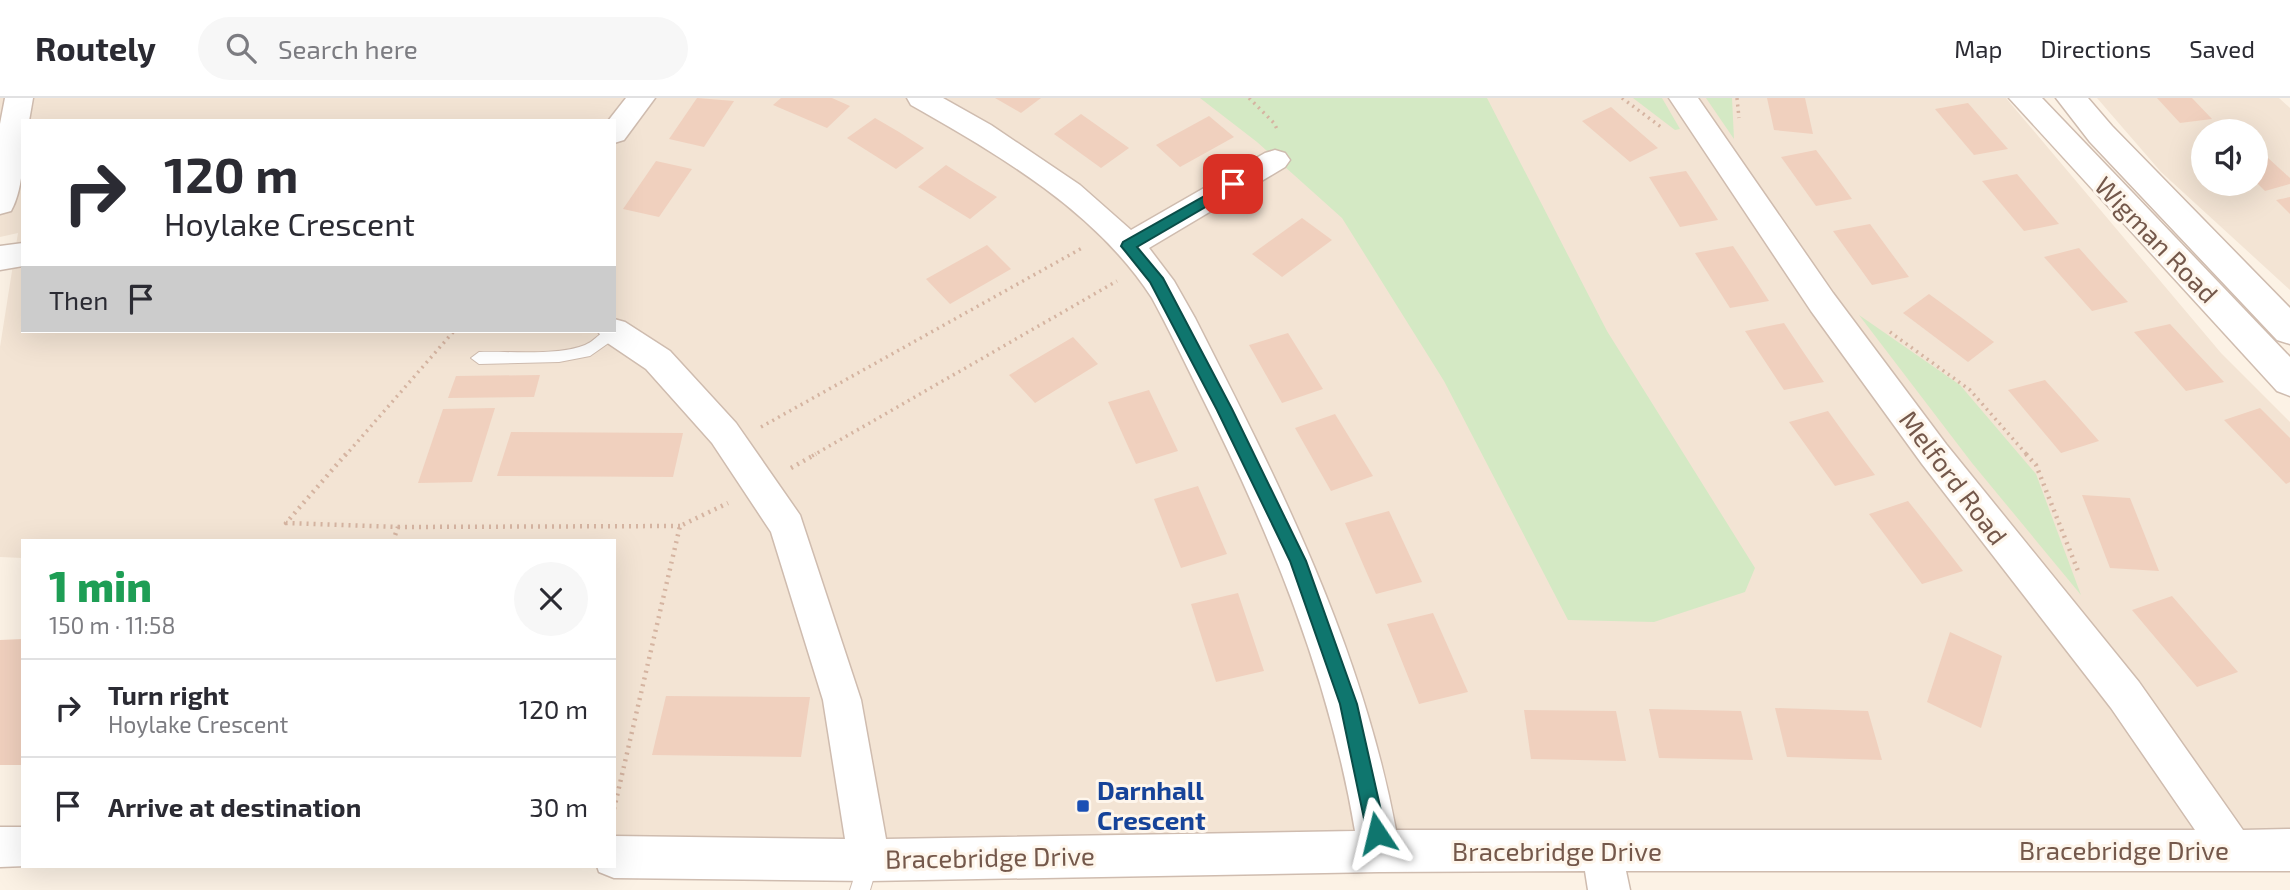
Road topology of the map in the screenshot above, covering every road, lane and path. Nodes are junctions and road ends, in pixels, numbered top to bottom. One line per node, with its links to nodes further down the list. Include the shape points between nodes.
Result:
1 (19, 98): 9 (street)
2 (641, 98): 7 (street)
3 (920, 98): 10 (street, via 1043,174)
4 (1683, 98): 29 (street, Melford Road, via 1830,313 1934,454 2126,695)
5 (2024, 98): 19 (street, Wigman Road)
6 (2071, 98): 14 (street, Wigman Road)
7 (616, 129)
8 (1275, 160): 10 (street)
9 (0, 203)
10 (1129, 247): 20 (path); 21 (path); 31 (street, via 1156,278 1298,561 1348,704)
11 (21, 254): 12 (street)
12 (0, 258)
13 (1881, 325): 25 (path, via 1970,390 2036,465)
14 (2290, 330)
15 (616, 332): 20 (street, via 659,360)
16 (452, 333): 23 (path, via 286,523)
17 (611, 333): 18 (lane, via 590,350 559,356)
18 (479, 358)
19 (2290, 381)
20 (733, 443): 21 (street)
21 (763, 487): 22 (path); 34 (street, via 786,526 842,699)
22 (680, 526): 23 (path); 26 (path)
23 (398, 527): 24 (path)
24 (394, 539)
25 (2079, 574)
26 (616, 800)
27 (0, 847): 28 (street)
28 (21, 847)
29 (2232, 850): 30 (street, Bracebridge Drive); 33 (street, Bracebridge Drive)
30 (2290, 850)
31 (1379, 851): 33 (street, Bracebridge Drive); 34 (street, Bracebridge Drive)
32 (616, 857): 34 (street, Bracebridge Drive)
33 (1605, 871)
34 (865, 875)

